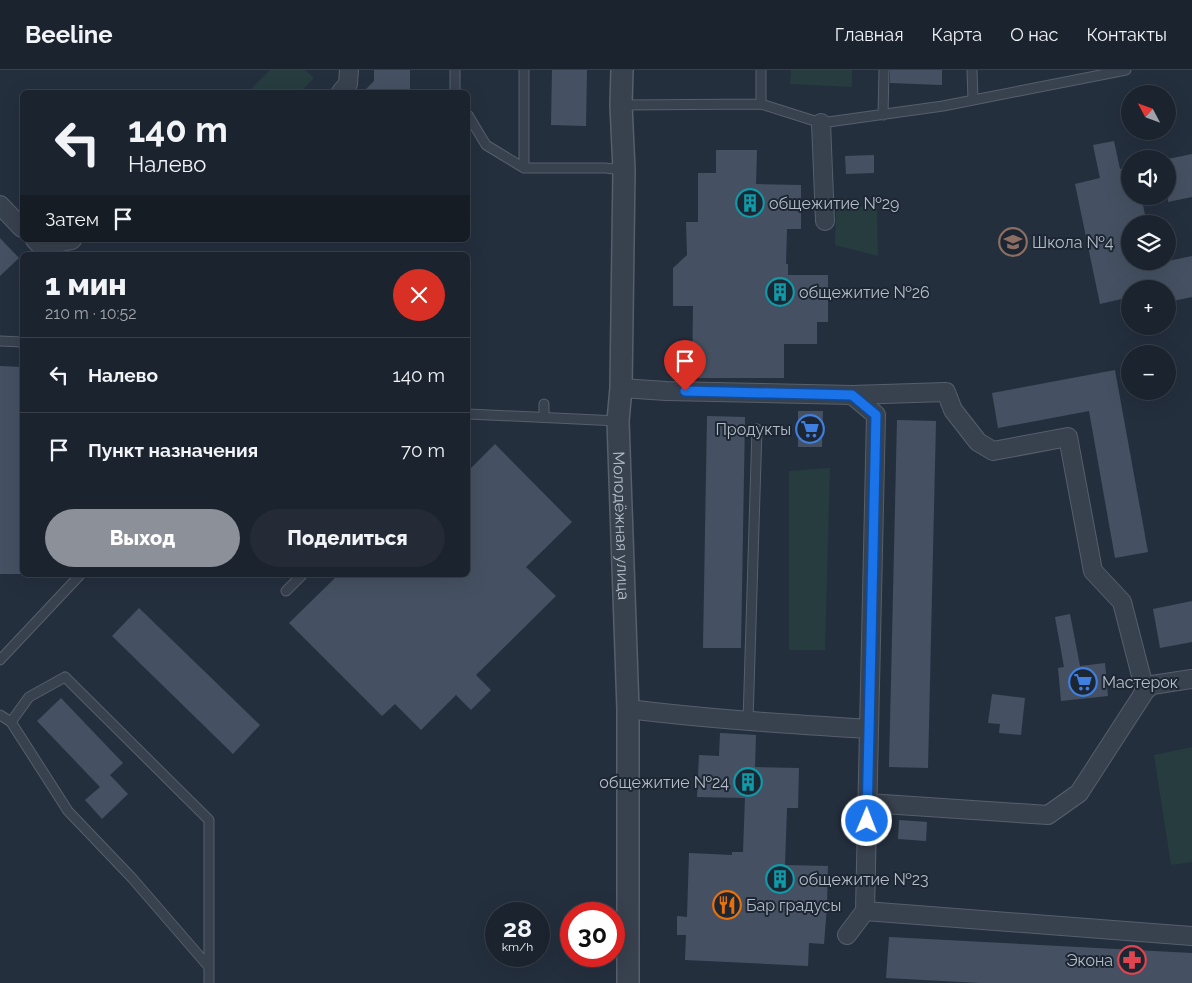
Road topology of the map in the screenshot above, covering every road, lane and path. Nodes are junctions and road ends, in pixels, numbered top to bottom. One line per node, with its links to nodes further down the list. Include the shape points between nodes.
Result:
1 (349, 70): 9 (street, via 348,84)
2 (455, 70): 10 (lane)
3 (524, 70): 17 (lane)
4 (622, 70): 13 (street, Молодёжная улица)
5 (761, 70): 12 (lane)
6 (884, 70): 14 (lane)
7 (972, 70): 11 (lane)
8 (1126, 70): 11 (lane)
9 (343, 90)
10 (455, 90)
11 (973, 100): 14 (lane)
12 (761, 104): 13 (lane); 16 (lane)
13 (621, 105): 18 (street, Молодёжная улица)
14 (883, 115): 16 (lane)
15 (470, 118): 17 (lane, via 486,145)
16 (821, 123): 20 (street)
17 (524, 168): 18 (lane)
18 (624, 170): 26 (street, Молодёжная улица)
19 (0, 205): 21 (street)
20 (824, 221)
21 (20, 226)
22 (36, 242): 23 (street, via 40,246)
23 (61, 242)
24 (0, 341): 25 (lane)
25 (20, 342)
26 (621, 388): 27 (street); 31 (street, Молодёжная улица)
27 (852, 395): 38 (street, via 946,392 953,410 978,442 993,451 1068,437 1093,571 1122,602); 43 (street, via 876,415)
28 (544, 404): 30 (lane)
29 (470, 414): 30 (lane)
30 (544, 417): 31 (lane)
31 (618, 421): 39 (street, Молодёжная улица)
32 (757, 429): 41 (lane)
33 (78, 577): 36 (lane)
34 (300, 577): 35 (lane)
35 (286, 591)
36 (0, 660)
37 (1192, 679): 38 (street, via 1152,685)
38 (1145, 691): 44 (street, via 1079,794 1048,815)
39 (628, 709): 41 (street); 50 (street, Молодёжная улица)
40 (0, 716): 42 (lane)
41 (748, 721): 43 (street)
42 (11, 722): 48 (lane, via 68,810); 48 (lane, via 29,697 65,677 209,820)
43 (869, 729): 44 (street)
44 (868, 803): 45 (street)
45 (865, 912): 46 (street); 47 (street)
46 (847, 936)
47 (1192, 936)
48 (209, 967): 49 (lane)
49 (209, 983)
50 (628, 983)

